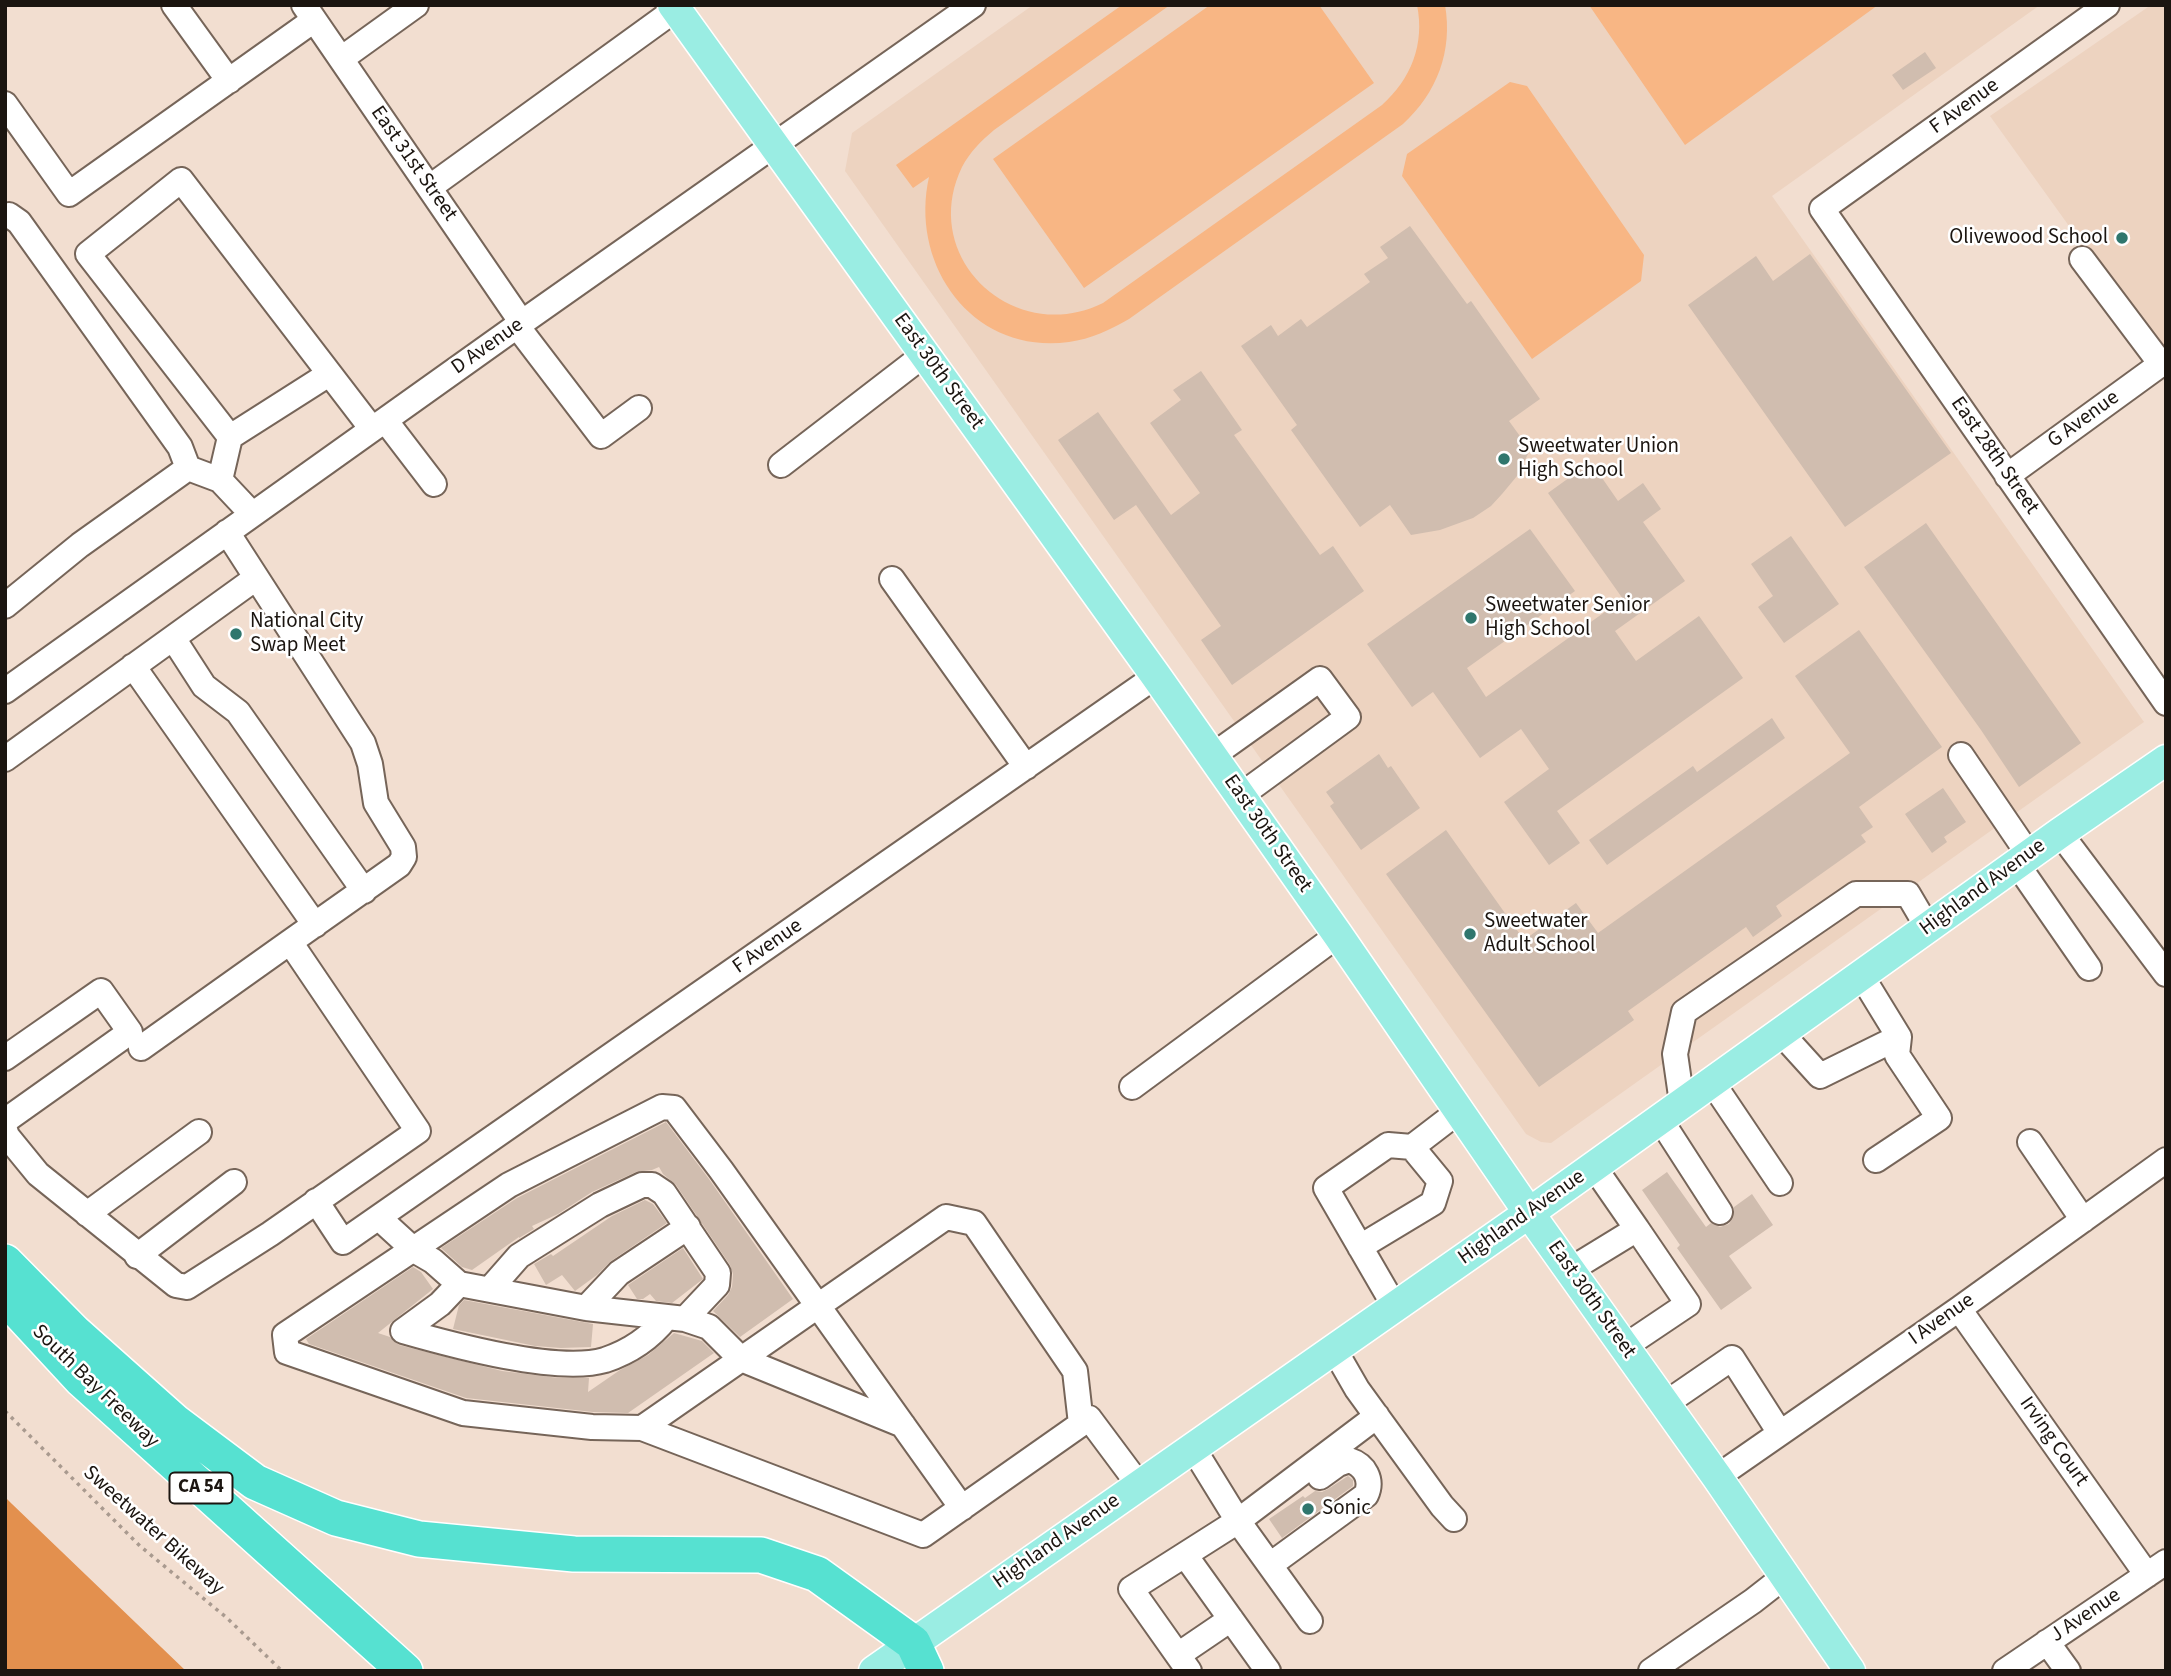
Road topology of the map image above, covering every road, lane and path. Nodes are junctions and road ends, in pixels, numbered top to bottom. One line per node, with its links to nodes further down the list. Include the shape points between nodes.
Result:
1 (174, 5): 8 (street)
2 (416, 5): 7 (street)
3 (973, 5): 10 (street, D Avenue)
4 (2105, 6): 12 (street, F Avenue)
5 (674, 7): 10 (main road, East 30th Street); 11 (street)
6 (309, 13): 7 (street, East 31st Street); 8 (street)
7 (341, 59): 11 (street, East 31st Street)
8 (229, 81): 9 (street, via 69,194)
9 (5, 104)
10 (775, 144): 15 (street, D Avenue); 16 (main road, East 30th Street)
11 (430, 187): 15 (street, East 31st Street)
12 (1822, 209): 23 (street, East 28th Street)
13 (5, 216): 22 (street, via 19,222 180,447)
14 (2082, 259): 23 (street, G Avenue, via 2161,364)
15 (520, 325): 18 (street, East 31st Street, via 601,436); 19 (street, D Avenue)
16 (925, 354): 21 (street); 33 (main road, East 30th Street)
17 (329, 373): 19 (street); 20 (street); 20 (street, via 181,180 88,254)
18 (639, 408)
19 (378, 425): 25 (street); 26 (street, D Avenue)
20 (230, 438): 24 (street)
21 (781, 465)
22 (188, 468): 24 (street); 30 (street, via 80,545)
23 (2007, 476): 35 (street, East 28th Street)
24 (220, 480): 26 (street)
25 (434, 484)
26 (252, 514): 27 (street, D Avenue)
27 (227, 532): 28 (street); 34 (street, D Avenue)
28 (256, 578): 31 (street); 44 (street, via 363,743 376,803 403,846 399,865)
29 (892, 579): 40 (street)
30 (5, 606)
31 (173, 638): 32 (street); 44 (street, via 204,686 238,712)
32 (133, 666): 38 (street); 45 (street)
33 (1156, 676): 36 (main road, East 30th Street); 40 (street, F Avenue)
34 (5, 691)
35 (2166, 703)
36 (1212, 755): 41 (main road, East 30th Street); 41 (street, via 1320,679 1348,717)
37 (1961, 755): 43 (street)
38 (5, 759)
39 (2164, 766): 42 (main road, Highland Avenue)
40 (1026, 767): 75 (street, F Avenue)
41 (1240, 796): 47 (main road, East 30th Street)
42 (2060, 833): 43 (main road, Highland Avenue); 49 (street)
43 (2023, 860): 46 (main road, Highland Avenue); 50 (street)
44 (364, 891): 45 (street)
45 (316, 925): 48 (street)
46 (1928, 928): 52 (main road, Highland Avenue); 60 (street, via 1908,894 1856,894 1684,1012)
47 (1338, 935): 58 (street); 59 (main road, East 30th Street)
48 (290, 942): 55 (street); 71 (street, via 418,1130)
49 (2158, 947): 51 (street)
50 (2089, 968)
51 (2166, 974)
52 (1861, 975): 53 (main road, Highland Avenue); 54 (street)
53 (1781, 1032): 54 (street, via 1820,1076); 57 (main road, Highland Avenue)
54 (1899, 1037): 66 (street, via 1897,1055 1939,1118)
55 (141, 1048)
56 (5, 1058): 61 (street, via 101,991 130,1032)
57 (1712, 1082): 60 (main road, Highland Avenue); 70 (street)
58 (1132, 1087)
59 (1459, 1111): 65 (street); 73 (main road, East 30th Street)
60 (1671, 1111): 68 (main road, Highland Avenue); 72 (street)
61 (5, 1123)
62 (5, 1130): 74 (street, via 38,1174)
63 (199, 1132): 74 (street)
64 (2030, 1142): 76 (street)
65 (1412, 1147): 79 (street, via 1440,1181 1433,1203); 79 (street, via 1388,1145 1326,1188)
66 (1876, 1160)
67 (2166, 1160): 76 (street, I Avenue)
68 (1594, 1167): 73 (main road, Highland Avenue); 78 (street)
69 (234, 1182): 81 (street)
70 (1780, 1183)
71 (316, 1201): 75 (street, F Avenue, via 343,1242); 81 (street, via 187,1287 176,1285)
72 (1720, 1212)
73 (1529, 1213): 83 (main road, East 30th Street); 88 (main road, Highland Avenue)
74 (87, 1214): 81 (street)
75 (379, 1217): 80 (street)
76 (2083, 1220): 90 (street, I Avenue)
77 (688, 1227): 85 (street, via 664,1193 642,1185 600,1205 519,1256); 89 (street, via 619,1273); 91 (street, via 718,1273 717,1285)
78 (1637, 1229): 83 (street); 92 (street, via 1688,1304)
79 (1360, 1247): 88 (street)
80 (414, 1250): 84 (street); 87 (street, via 509,1185 662,1107 674,1108); 100 (street, via 285,1335 287,1352 463,1413)
81 (137, 1255)
82 (5, 1262): 115 (highway, via 74,1332 175,1422 256,1482 336,1518 419,1539 563,1553 761,1555 817,1574)
83 (1570, 1270): 92 (main road, East 30th Street)
84 (459, 1283): 85 (street); 91 (street, via 440,1304 403,1331 561,1364 603,1360 624,1352)
85 (491, 1289): 89 (street)
86 (5, 1297): 119 (highway, South Bay Freeway / CA 54, via 82,1380)
87 (818, 1305): 94 (street); 98 (street, via 946,1217 974,1223 1075,1371); 99 (street)
88 (1395, 1307): 93 (main road, Highland Avenue)
89 (586, 1308): 91 (street)
90 (1959, 1309): 101 (street, I Avenue); 110 (street, Irving Court)
91 (676, 1319): 94 (street, via 709,1326)
92 (1624, 1347): 95 (main road, East 30th Street)
93 (1334, 1349): 97 (street); 102 (main road, Highland Avenue)
94 (741, 1359): 99 (street); 100 (street)
95 (1665, 1405): 101 (street, via 1732,1358); 103 (main road, East 30th Street)
96 (5, 1410): 118 (path, Sweetwater Bikeway, via 140,1546)
97 (1377, 1416): 106 (street); 107 (street)
98 (1081, 1424): 104 (street, via 1089,1418); 105 (street)
99 (903, 1425): 105 (street)
100 (642, 1428): 105 (street, via 923,1535)
101 (1780, 1433): 103 (street, I Avenue)
102 (1192, 1448): 104 (main road, Highland Avenue); 107 (street)
103 (1717, 1477): 111 (main road, East 30th Street)
104 (1139, 1485): 115 (main road, Highland Avenue)
105 (962, 1508)
106 (1454, 1519)
107 (1241, 1525): 108 (street); 109 (street); 109 (street, via 1343,1461 1363,1468 1370,1488 1366,1496)
108 (1185, 1555): 112 (street); 116 (street, via 1131,1589)
109 (1270, 1565): 113 (street)
110 (2157, 1569): 114 (street, J Avenue)
111 (1785, 1576): 117 (street); 122 (main road, East 30th Street)
112 (1231, 1619): 116 (street); 121 (street)
113 (1310, 1621)
114 (2047, 1642): 123 (street, J Avenue); 124 (street)
115 (919, 1657): 120 (main road, Highland Avenue)
116 (1184, 1663)
117 (1667, 1666)
118 (282, 1671)
119 (405, 1671)
120 (874, 1671)
121 (1268, 1671)
122 (1850, 1671)
123 (2005, 1671)
124 (2068, 1671)

